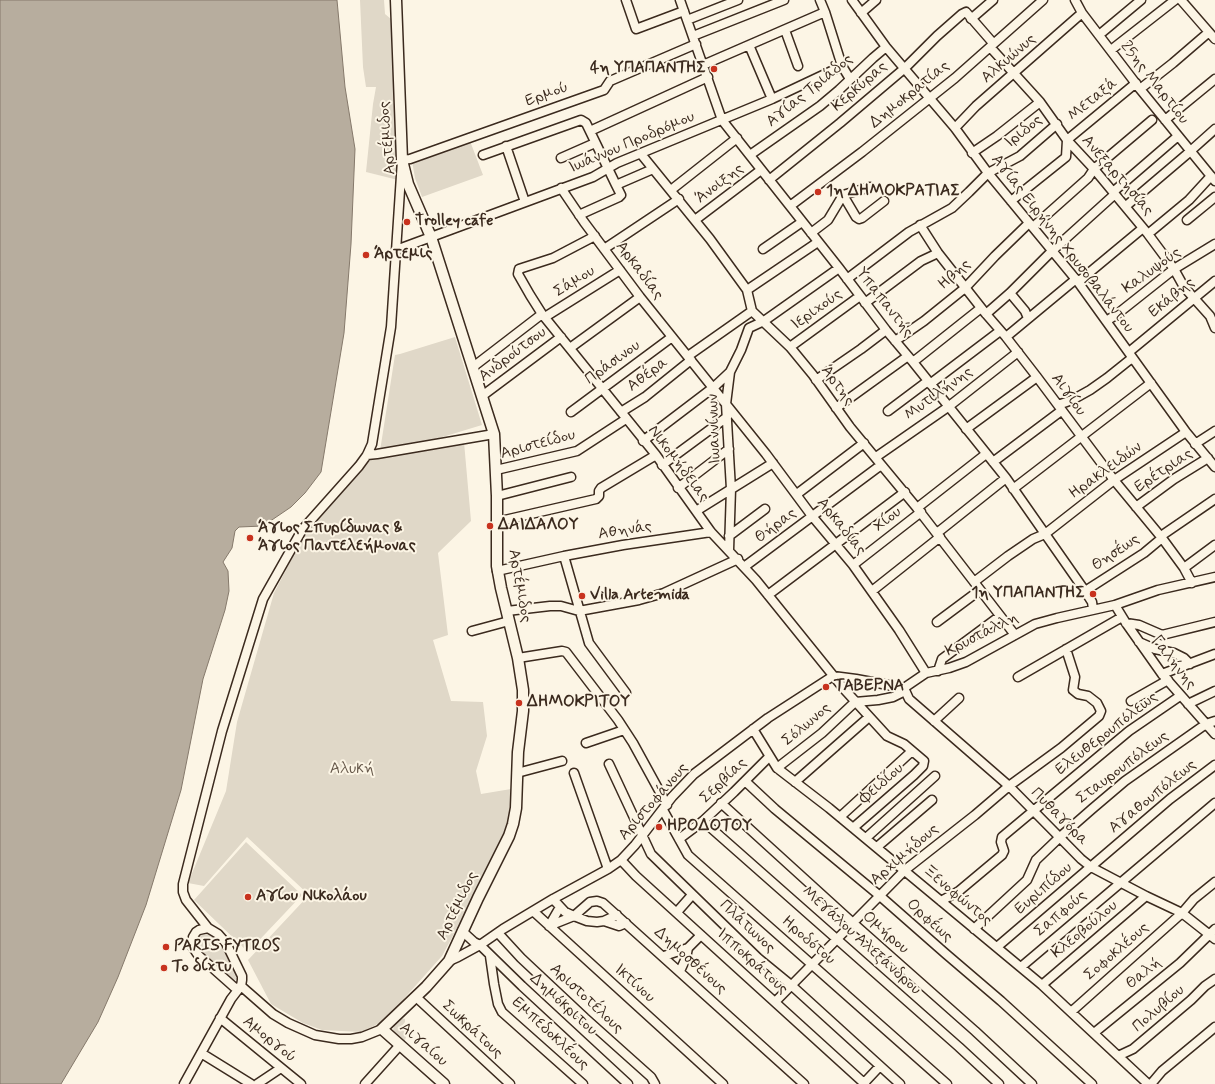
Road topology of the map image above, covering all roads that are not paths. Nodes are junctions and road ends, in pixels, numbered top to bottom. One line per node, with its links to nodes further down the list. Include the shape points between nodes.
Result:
1 (396, 0): 62 (main road, Αρτέμιδος)
2 (626, 0): 15 (street, via 636,29)
3 (680, 0): 15 (street, Υπαπαντής)
4 (738, 0): 20 (street)
5 (784, 0): 25 (street, Ερμού)
6 (820, 0): 16 (street)
7 (852, 0): 17 (street)
8 (876, 0): 17 (street)
9 (993, 0): 19 (street, Κερκύρας)
10 (1043, 0): 27 (street, Δημοκρατίας)
11 (1141, 0): 23 (street)
12 (1175, 0): 29 (street)
13 (1181, 0): 22 (street)
14 (1076, 1): 18 (street, 25ης Μαρτίου)
15 (684, 11): 20 (street, Υπαπαντής)
16 (825, 12): 21 (street); 32 (street)
17 (861, 13): 28 (street)
18 (1082, 13): 23 (street, 25ης Μαρτίου); 34 (street, Αλκυώνυς)
19 (969, 15): 27 (street, Ανεξαρτησίας); 33 (street, Κερκύρας, via 962,14)
20 (687, 20): 25 (street, Υπαπαντής)
21 (785, 30): 26 (street); 31 (street)
22 (1209, 32): 24 (street); 38 (street, via 1173,63)
23 (1099, 35): 29 (street, 25ης Μαρτίου)
24 (1215, 39)
25 (694, 40): 30 (street, Υπαπαντής); 62 (street, Ερμού, via 610,82 604,90)
26 (749, 45): 30 (street); 40 (street)
27 (991, 45): 34 (street, Ανεξαρτησίας); 39 (street, Δημοκρατίας)
28 (886, 47): 33 (street); 36 (street, Αγίας Τριάδος)
29 (1111, 50): 38 (street, 25ης Μαρτίου)
30 (703, 65): 35 (street, Υπαπαντής)
31 (798, 66)
32 (842, 66): 36 (street); 40 (street, Ιωάννου Προδρόμου)
33 (905, 68): 39 (street, Αγίας Ειρήνης Χρυσοβαλάντου); 69 (street, Κερκύρας)
34 (1014, 74): 41 (street, Ανεξαρτησίας); 46 (street, Αλκυώνυς, via 976,106)
35 (708, 77): 42 (street, Υπαπαντής); 48 (street)
36 (850, 79): 59 (street, Αγίας Τριάδος, via 820,106)
37 (1215, 79): 44 (street)
38 (1138, 86): 44 (street, 25ης Μαρτίου); 51 (street, Μεταξά)
39 (929, 98): 46 (street, Αγίας Ειρήνης Χρυσοβαλάντου); 81 (street, Δημοκρατίας)
40 (772, 99): 42 (street, Ιωάννου Προδρόμου)
41 (1040, 102): 45 (street, Ανεξαρτησίας); 56 (street)
42 (722, 120): 50 (street, Υπαπαντής); 57 (street, Ιωάννου Προδρόμου)
43 (1152, 120): 65 (street, Ηβης)
44 (1165, 120): 49 (street, 25ης Μαρτίου)
45 (1057, 124): 51 (street, Ανεξαρτησίας); 67 (street, Ιριδος, via 1020,156)
46 (955, 128): 56 (street, Αγίας Ειρήνης Χρυσοβαλάντου)
47 (1215, 129): 55 (street)
48 (590, 131): 52 (street); 53 (street, via 584,121 578,120)
49 (1178, 136): 55 (street, 25ης Μαρτίου); 74 (street)
50 (737, 138): 59 (street, Υπαπαντής); 73 (street)
51 (1067, 140): 54 (street, Ανεξαρτησίας); 60 (street)
52 (595, 143): 61 (street); 63 (street)
53 (506, 146): 58 (street); 80 (street)
54 (1075, 148): 60 (street); 65 (street, Ανεξαρτησίας)
55 (1190, 151): 68 (street, 25ης Μαρτίου); 82 (street)
56 (972, 153): 67 (street, Αγίας Ειρήνης Χρυσοβαλάντου)
57 (641, 154): 63 (street, Ιωάννου Προδρόμου); 64 (street)
58 (483, 155)
59 (750, 155): 66 (street, Υπαπαντής)
60 (1066, 156): 79 (street)
61 (561, 158)
62 (402, 160): 92 (main road, Αρτέμιδος, via 408,184); 97 (street)
63 (607, 168): 70 (street); 72 (street, Ιωάννου Προδρόμου)
64 (653, 169): 70 (street); 73 (street)
65 (1094, 169): 74 (street, Ανεξαρτησίας); 88 (street, Ηβης, via 1088,178)
66 (761, 170): 69 (street, Υπαπαντής); 84 (street, Άνοιξης)
67 (988, 173): 79 (street, Αγίας Ειρήνης Χρυσοβαλάντου); 87 (street, Ιριδος, via 952,208)
68 (1213, 178): 89 (street, via 1189,200)
69 (769, 180): 81 (street, Υπαπαντής)
70 (616, 185): 83 (street, via 620,197)
71 (870, 187): 75 (street)
72 (561, 188): 80 (street, Ιωάννου Προδρόμου); 83 (street, Αρκαδίας)
73 (671, 190): 77 (street)
74 (1114, 193): 82 (street, Ανεξαρτησίας); 98 (street)
75 (843, 195): 78 (street, via 859,219); 90 (street, via 828,220)
76 (1215, 197): 85 (street)
77 (679, 199): 84 (street); 95 (street)
78 (884, 201)
79 (1011, 201): 88 (street, Αγίας Ειρήνης Χρυσοβαλάντου)
80 (525, 202): 92 (street, Ιωάννου Προδρόμου)
81 (790, 206): 86 (street, Υπαπαντής)
82 (1126, 206): 89 (street, Ανεξαρτησίας)
83 (579, 215): 91 (street, Αρκαδίας)
84 (695, 220): 107 (street)
85 (1187, 220)
86 (802, 222): 90 (street, Υπαπαντής); 96 (street)
87 (920, 225): 99 (street, Αιγίου); 103 (street, Ιριδος)
88 (1031, 225): 98 (street, Αγίας Ειρήνης Χρυσοβαλάντου); 106 (street, Ηβης, via 995,256)
89 (1146, 231): 101 (street, Ανεξαρτησίας); 104 (street)
90 (811, 233): 93 (street, Υπαπαντής)
91 (595, 236): 95 (street, Αρκαδίας); 115 (street, Νικομήδειας, via 553,258 519,269 517,272)
92 (430, 237): 97 (street, Ιωάννου Προδρόμου); 132 (main road, Αρτέμιδος)
93 (818, 242): 100 (street, Υπαπαντής); 107 (street)
94 (1215, 244): 101 (street, Καλυψούς)
95 (604, 249): 102 (street, Αρκαδίας)
96 (763, 249)
97 (396, 250): 159 (street, via 391,327 372,444)
98 (1052, 251): 104 (street, Αγίας Ειρήνης Χρυσοβαλάντου); 108 (street)
99 (938, 252): 106 (street, Αιγίου); 112 (street, via 921,261)
100 (839, 268): 103 (street, Υπαπαντής); 117 (street)
101 (1174, 269): 111 (street, Ανεξαρτησίας); 118 (street, Καλυψούς)
102 (620, 270): 110 (street, Αρκαδίας); 115 (street, Σάμου)
103 (847, 279): 109 (street, Υπαπαντής)
104 (1077, 280): 116 (street); 118 (street, Αγίας Ειρήνης Χρυσοβαλάντου)
105 (1215, 281): 111 (street, Εκάβης)
106 (965, 288): 114 (street, Αιγίου); 125 (street, Ηβης)
107 (747, 290): 113 (street)
108 (1010, 293): 114 (street); 116 (street)
109 (860, 296): 112 (street, Υπαπαντής); 126 (street, Ιεριχούς)
110 (640, 297): 124 (street, Αρκαδίας); 127 (street)
111 (1194, 297): 120 (street, Ανεξαρτησίας, via 1210,316); 129 (street, Εκάβης)
112 (866, 303): 121 (street, Υπαπαντής)
113 (752, 311): 117 (street, Άρτης); 119 (street, Ιωαννίνων); 130 (street, Αθέρα)
114 (983, 311): 122 (street, Αιγίου); 131 (street)
115 (544, 315): 123 (street, Νικομήδειας); 132 (street, Σάμου)
116 (1028, 318): 122 (street)
117 (764, 321): 119 (street); 126 (street, Άρτης)
118 (1106, 322): 129 (street, Αγίας Ειρήνης Χρυσοβαλάντου)
119 (749, 328): 133 (street, Ιωαννίνων)
120 (1215, 328)
121 (886, 330): 125 (street, Υπαπαντής); 135 (street)
122 (1003, 334): 128 (street, Αιγίου); 136 (street)
123 (561, 337): 127 (street, Νικομήδειας); 140 (street, Ανδρούτσου)
124 (672, 337): 130 (street, Αρκαδίας); 139 (street, Πράσινου)
125 (896, 341): 131 (street, Υπαπαντής)
126 (790, 347): 135 (street, Άρτης)
127 (570, 348): 139 (street, Νικομήδειας)
128 (1018, 352): 134 (street, Αιγίου); 142 (street, Μυτιλήνης)
129 (1131, 355): 137 (street, Αγίας Ειρήνης Χρυσοβαλάντου); 144 (street, Εκάβης, via 1107,378)
130 (689, 358): 138 (street, Αρκαδίας); 147 (street, Αθέρα)
131 (910, 359): 136 (street, Υπαπαντής); 143 (street)
132 (473, 367): 140 (main road, Αρτέμιδος)
133 (730, 372): 138 (street); 141 (street, Ιωαννίνων)
134 (1037, 377): 144 (street, Αιγίου); 149 (street)
135 (816, 380): 143 (street, Άρτης)
136 (929, 382): 142 (street, Υπαπαντής); 145 (street)
137 (1151, 383): 151 (street, Αγίας Ειρήνης Χρυσοβαλάντου); 153 (street)
138 (714, 387): 141 (street, Αρκαδίας); 154 (street)
139 (602, 389): 146 (street, Πράσινου); 147 (street, Νικομήδειας)
140 (482, 396): 152 (main road, Αρτέμιδος)
141 (726, 404): 148 (street, Ιωαννίνων); 164 (street, Αρκαδίας)
142 (948, 407): 149 (street, Υπαπαντής); 161 (street, Μυτιλήνης)
143 (836, 408): 155 (street, Άρτης)
144 (1060, 408): 153 (street, Αιγίου); 163 (street, Εκάβης)
145 (888, 411)
146 (571, 412)
147 (623, 415): 154 (street, Νικομήδειας); 168 (street, Αριστείδου, via 581,450)
148 (727, 417): 157 (street, Ιωαννίνων); 165 (street)
149 (966, 429): 158 (street, Υπαπαντής)
150 (1215, 431): 156 (street)
151 (1186, 432): 156 (street, Αγίας Ειρήνης Χρυσοβαλάντου); 171 (street, Ηρακλειδών)
152 (494, 434): 159 (street); 168 (main road, Αρτέμιδος)
153 (1080, 436): 171 (street, Αιγίου); 176 (street)
154 (643, 441): 160 (street, Νικομήδειας)
155 (864, 443): 161 (street, Άρτης); 178 (street)
156 (1195, 444): 162 (street, Αγίας Ειρήνης Χρυσοβαλάντου)
157 (729, 449): 173 (street); 175 (street, Ιωαννίνων)
158 (986, 454): 163 (street, Υπαπαντής); 183 (street, Χίου)
159 (367, 455): 291 (street, via 302,530 263,599 222,731 183,884 186,900)
160 (656, 455): 165 (street, Νικομήδειας); 186 (street, via 601,488 596,499)
161 (876, 457): 166 (street, Άρτης)
162 (1208, 458): 167 (street, Αγίας Ειρήνης Χρυσοβαλάντου); 181 (street, Ερέτριας)
163 (993, 462): 170 (street, Υπαπαντής)
164 (772, 463): 175 (street); 178 (street, Αρκαδίας)
165 (662, 465): 173 (street, Νικομήδειας)
166 (882, 465): 177 (street, Άρτης); 185 (street, Θήρας)
167 (1215, 467)
168 (496, 470): 179 (main road, Αρτέμιδος)
169 (571, 477): 179 (street)
170 (1006, 478): 176 (street, Υπαπαντής); 189 (street)
171 (1114, 480): 172 (street, Ηρακλειδών); 174 (street, Αιγίου)
172 (1104, 487): 174 (street); 188 (street, Ηρακλειδών)
173 (678, 488): 184 (street, Νικομήδειας)
174 (1120, 488): 181 (street, Αιγίου)
175 (731, 489): 184 (street); 190 (street, Ιωαννίνων)
176 (1013, 489): 188 (street, Υπαπαντής)
177 (905, 492): 183 (street, Άρτης); 192 (street)
178 (797, 494): 185 (street, Αρκαδίας)
179 (496, 496): 186 (main road, Αρτέμιδος)
180 (1215, 499): 191 (street, Θησέως)
181 (1136, 507): 191 (street, Αιγίου)
182 (766, 509): 190 (street)
183 (919, 510): 189 (street, Άρτης); 197 (street, Χίου)
184 (696, 511): 187 (street, Νικομήδειας)
185 (812, 516): 192 (street, Αρκαδίας); 198 (street, Θήρας)
186 (496, 522): 200 (main road, Αρτέμιδος)
187 (711, 532): 194 (street, Νικομήδειας); 195 (street, Αθηνάς)
188 (1044, 534): 202 (street, Ηρακλειδών, via 1008,556); 206 (street, Υπαπαντής)
189 (939, 535): 202 (street, Άρτης); 204 (street)
190 (730, 536): 194 (street, Ιωαννίνων)
191 (1162, 537): 199 (street, Αιγίου); 206 (street, Θησέως)
192 (835, 544): 197 (street, Αρκαδίας); 207 (street)
193 (1215, 545): 199 (street)
194 (729, 550): 196 (street, Νικομήδειας)
195 (564, 556): 200 (street, Αθηνάς); 210 (street)
196 (738, 559): 198 (street, Νικομήδειας); 210 (street, via 664,593)
197 (853, 565): 204 (street, Αρκαδίας)
198 (744, 567): 207 (street, Νικομήδειας)
199 (1184, 568): 203 (street, Αιγίου)
200 (498, 571): 211 (main road, Αρτέμιδος)
201 (1215, 577): 203 (street, Κρυστάλλη)
202 (974, 582): 205 (street, Άρτης)
203 (1192, 583): 208 (street, Κρυστάλλη, via 1158,590)
204 (872, 590): 224 (street, Αρκαδίας)
205 (980, 590): 212 (street, Άρτης); 214 (street)
206 (1085, 591): 209 (street, Υπαπαντής)
207 (768, 595): 225 (street, Νικομήδειας)
208 (1115, 605): 209 (street, Κρυστάλλη); 213 (street, Γαλήνης)
209 (1093, 609): 217 (street, Κρυστάλλη, via 1046,620)
210 (579, 611): 211 (street, via 550,606); 230 (street, via 589,643)
211 (508, 616): 216 (street); 221 (main road, Αρτέμιδος)
212 (1000, 616): 217 (street, Άρτης); 223 (street, via 942,659)
213 (1124, 620): 215 (street, via 1162,635); 218 (street, Γαλήνης); 219 (street)
214 (937, 622)
215 (1215, 622)
216 (472, 631)
217 (1015, 635): 223 (street, Κρυστάλλη, via 966,662)
218 (1139, 642): 222 (street, via 1174,653); 227 (street, Γαλήνης)
219 (1066, 649): 226 (street); 256 (street, Αρχιμήδους, via 1075,677 1073,690 1097,703 1100,714 1061,748)
220 (1215, 654): 222 (street)
221 (518, 658): 241 (street, Ηροδότου, via 562,650 566,652); 251 (main road, Αρτέμιδος, via 523,711)
222 (1190, 664): 227 (street)
223 (938, 671): 224 (street, Κρυστάλλη)
224 (926, 674): 228 (street, Κρυστάλλη)
225 (833, 676): 228 (street); 234 (street, Νικομήδειας); 240 (street, Αριστοφάνους)
226 (1018, 677)
227 (1165, 677): 231 (street, Γαλήνης); 233 (street)
228 (905, 690): 234 (street, Κρυστάλλη, via 893,697); 238 (street, Πυθαγόρα, via 910,699)
229 (1215, 691): 235 (street)
230 (626, 693)
231 (1180, 696): 235 (street, Γαλήνης); 261 (street, Ελευθερουπόλεως, via 1129,731)
232 (958, 698): 238 (street)
233 (1130, 701)
234 (855, 702): 236 (street, Νικομήδειας); 250 (street, Σόλωνος, via 822,733)
235 (1188, 704): 239 (street, Γαλήνης)
236 (869, 717): 244 (street, Νικομήδειας, via 887,736); 255 (street)
237 (1215, 720): 239 (street, Σταυρουπόλεως)
238 (934, 721): 256 (street, Πυθαγόρα)
239 (1206, 724): 242 (street, Γαλήνης); 266 (street, Σταυρουπόλεως, via 1125,781)
240 (753, 729): 245 (street, Ξενοφώντος); 260 (street, Αριστοφάνους, via 694,774)
241 (624, 730): 243 (street); 260 (street, Ηροδότου, via 646,767)
242 (1215, 734)
243 (586, 743)
244 (912, 751): 246 (street, Νικομήδειας); 262 (street)
245 (769, 757): 250 (street, Ξενοφώντος); 254 (street, Σερβίας)
246 (921, 758): 264 (street, Φειδίου, via 923,766)
247 (562, 761): 251 (street)
248 (609, 764): 265 (street, Πλάτωνος)
249 (1215, 765): 271 (street, Αγαθουπόλεως, via 1170,799)
250 (777, 768): 255 (street, Ξενοφώντος)
251 (517, 773): 293 (main road, Αρτέμιδος, via 516,808 511,832)
252 (574, 773): 272 (street)
253 (935, 776): 267 (street)
254 (746, 781): 258 (street, Σερβίας); 277 (street, Ορφέως, via 775,809)
255 (795, 782): 262 (street, Ξενοφώντος)
256 (1009, 786): 261 (street, Πυθαγόρα); 273 (street, Αρχιμήδους)
257 (932, 800): 269 (street)
258 (721, 803): 263 (street, Σερβίας); 289 (street, Ομήρου)
259 (1215, 803): 275 (street, Σαπφούς)
260 (665, 807): 265 (street, Αριστοφάνους); 268 (street, Ηροδότου)
261 (1034, 810): 266 (street, Πυθαγόρα); 280 (street, Ελευθερουπόλεως, via 1002,837 1002,855 959,891)
262 (840, 817): 264 (street, Ξενοφώντος)
263 (703, 821): 268 (street, Σερβίας); 297 (street, Μεγάλου Αλεξάνδρου)
264 (853, 828): 267 (street, Ξενοφώντος)
265 (642, 837): 270 (street, Αριστοφάνους); 276 (street, Πλάτωνος, via 651,854)
266 (1060, 837): 271 (street, Πυθαγόρα); 292 (street, Σταυρουπόλεως, via 1035,861 1027,880)
267 (866, 838): 269 (street, Ξενοφώντος)
268 (679, 839): 304 (street, Ηροδότου, via 688,855)
269 (877, 847): 273 (street, Ξενοφώντος)
270 (622, 860): 272 (street, Αριστοφάνους); 283 (street, Ιπποκράτους, via 636,876)
271 (1091, 867): 275 (street, Πυθαγόρα); 299 (street, Ευριπίδου)
272 (608, 869): 279 (street, Αριστοφάνους)
273 (905, 870): 277 (street, Αρχιμήδους); 280 (street, Ξενοφώντος)
274 (1215, 882): 284 (street, Σοφοκλέους)
275 (1121, 884): 278 (street, Πυθαγόρα); 305 (street, Σαπφούς)
276 (692, 894): 283 (street); 309 (street, Πλάτωνος, via 758,958)
277 (880, 896): 289 (street, Αρχιμήδους); 340 (street, Ορφέως)
278 (1146, 896): 284 (street, Πυθαγόρα); 308 (street, Κλεοβούλου)
279 (553, 899): 281 (street); 282 (street, Αριστοφάνους)
280 (941, 900): 292 (street, Ξενοφώντος)
281 (560, 907): 286 (street, via 568,915); 290 (street)
282 (533, 911): 290 (street, Ικτίνου); 294 (street, Αριστοφάνους)
283 (677, 912): 296 (street, Ιπποκράτους)
284 (1182, 913): 295 (street, Πυθαγόρα); 313 (street, Σοφοκλέους)
285 (617, 915): 286 (street, Δημοσθένους, via 603,903 594,901); 287 (street); 288 (street, Δημοσθένους)
286 (574, 916): 287 (street, via 592,922); 290 (street)
287 (604, 921): 288 (street, via 619,926)
288 (626, 923): 302 (street, Δημοσθένους)
289 (852, 923): 297 (street, Αρχιμήδους); 339 (street, Ομήρου, via 976,1031)
290 (548, 926): 333 (street, Ικτίνου)
291 (208, 928): 310 (street, via 226,942 242,976); 310 (street, via 199,930 193,937 194,951 234,987)
292 (974, 928): 299 (street, Ξενοφώντος)
293 (462, 931): 298 (street, Δημόκριτου); 303 (main road, Αρτέμιδος)
294 (498, 933): 298 (street, Αριστοφάνους); 332 (street, Αριστοτέλους, via 521,958 651,1077)
295 (1213, 934): 317 (street, Θαλή)
296 (701, 935): 300 (street); 312 (street, Ιπποκράτους)
297 (836, 940): 304 (street, Αρχιμήδους); 338 (street, Μεγάλου Αλεξάνδρου)
298 (480, 945): 301 (street, Δημόκριτου); 303 (street, Αριστοφάνους)
299 (997, 947): 305 (street, Ξενοφώντος)
300 (688, 948): 302 (street); 306 (street)
301 (490, 956): 330 (street, Εμπεδοκλέους, via 502,1012); 331 (street, Δημόκριτου)
302 (664, 956): 306 (street, Δημοσθένους)
303 (448, 961): 311 (main road, Αρτέμιδος)
304 (812, 964): 309 (street, Αρχιμήδους); 337 (street, Ηροδότου)
305 (1020, 967): 308 (street, Ξενοφώντος)
306 (680, 970): 334 (street, Δημοσθένους)
307 (1215, 979): 320 (street, Πολυβίου, via 1133,1049)
308 (1042, 984): 313 (street, Ξενοφώντος)
309 (791, 985): 312 (street, Αρχιμήδους); 321 (street, Πλάτωνος)
310 (241, 986): 314 (street); 316 (street, via 273,1014 315,1035 351,1039)
311 (416, 997): 316 (main road, Αρτέμιδος); 329 (street, Σωκράτους)
312 (775, 1002): 335 (street, Ιπποκράτους)
313 (1071, 1012): 317 (street, Ξενοφώντος)
314 (220, 1018): 319 (street); 322 (street, Αμοργού)
315 (1215, 1027): 342 (street, via 1160,1073)
316 (382, 1029): 318 (main road, Αιγαίου)
317 (1094, 1033): 320 (street, Ξενοφώντος)
318 (400, 1045): 327 (street); 328 (main road, Αιγαίου)
319 (201, 1053): 323 (street); 324 (street)
320 (1118, 1056): 341 (street, Ξενοφώντος)
321 (880, 1066): 335 (street); 336 (street, Πλάτωνος)
322 (281, 1068): 325 (street); 326 (street, Αμοργού)
323 (184, 1084)
324 (250, 1084)
325 (257, 1084)
326 (301, 1084)
327 (365, 1084)
328 (444, 1084)
329 (510, 1084)
330 (583, 1084)
331 (628, 1084)
332 (655, 1084)
333 (723, 1084)
334 (804, 1084)
335 (865, 1084)
336 (900, 1084)
337 (947, 1084)
338 (999, 1084)
339 (1032, 1084)
340 (1092, 1084)
341 (1148, 1084)
342 (1151, 1084)

